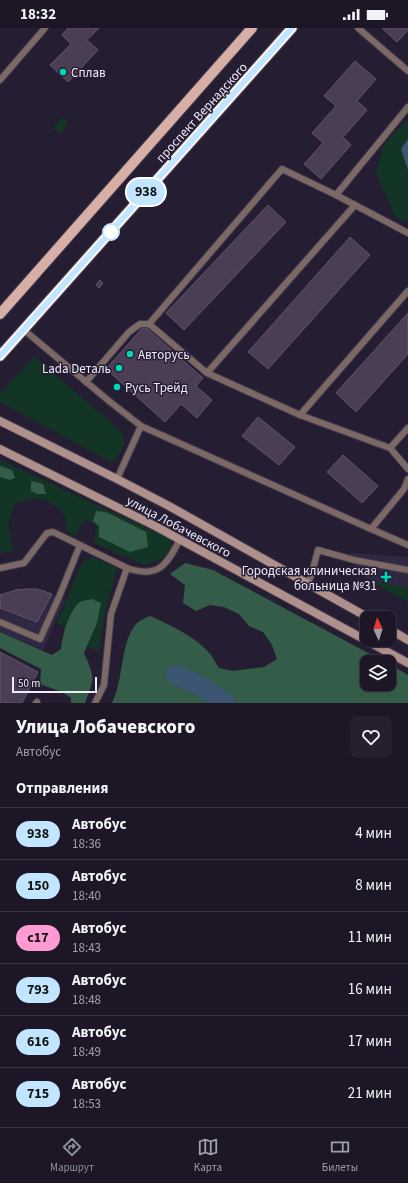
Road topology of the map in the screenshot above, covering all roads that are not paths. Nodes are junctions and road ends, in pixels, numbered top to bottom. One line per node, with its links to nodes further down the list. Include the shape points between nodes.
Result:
1 (45, 28): 6 (lane)
2 (252, 28): 12 (main road, проспект Вернадского)
3 (292, 28): 14 (main road, проспект Вернадского)
4 (358, 28): 5 (lane)
5 (408, 71)
6 (0, 80)
7 (408, 108): 8 (lane)
8 (336, 195): 9 (lane); 13 (lane, via 282,169)
9 (355, 205): 10 (lane); 16 (lane)
10 (408, 233)
11 (408, 291): 18 (lane)
12 (0, 314)
13 (149, 324): 16 (lane); 17 (lane, via 140,324 129,332)
14 (24, 330): 15 (main road, проспект Вернадского); 17 (lane)
15 (0, 356)
16 (207, 373): 18 (lane)
17 (86, 382): 20 (lane)
18 (300, 415): 22 (lane)
19 (0, 421): 25 (main road, улица Лобачевского)
20 (141, 426): 25 (lane); 27 (lane)
21 (408, 428): 22 (lane)
22 (390, 448): 24 (lane)
23 (0, 449): 28 (main road, улица Лобачевского)
24 (408, 469)
25 (117, 479): 34 (main road, улица Лобачевского)
26 (408, 479): 27 (lane, via 404,489)
27 (371, 529): 30 (lane)
28 (180, 539): 32 (lane, via 172,556 158,570 144,572); 39 (main road, улица Лобачевского)
29 (80, 545): 31 (lane, via 53,532 47,533 24,563); 32 (lane); 36 (lane, via 40,639)
30 (408, 545)
31 (0, 568)
32 (127, 568): 40 (lane, via 111,614 104,685)
33 (408, 570): 34 (lane, via 318,550)
34 (307, 584): 35 (main road, улица Лобачевского)
35 (360, 613)
36 (0, 622)
37 (396, 633): 38 (main road)
38 (408, 640)
39 (408, 663)
40 (95, 703)

